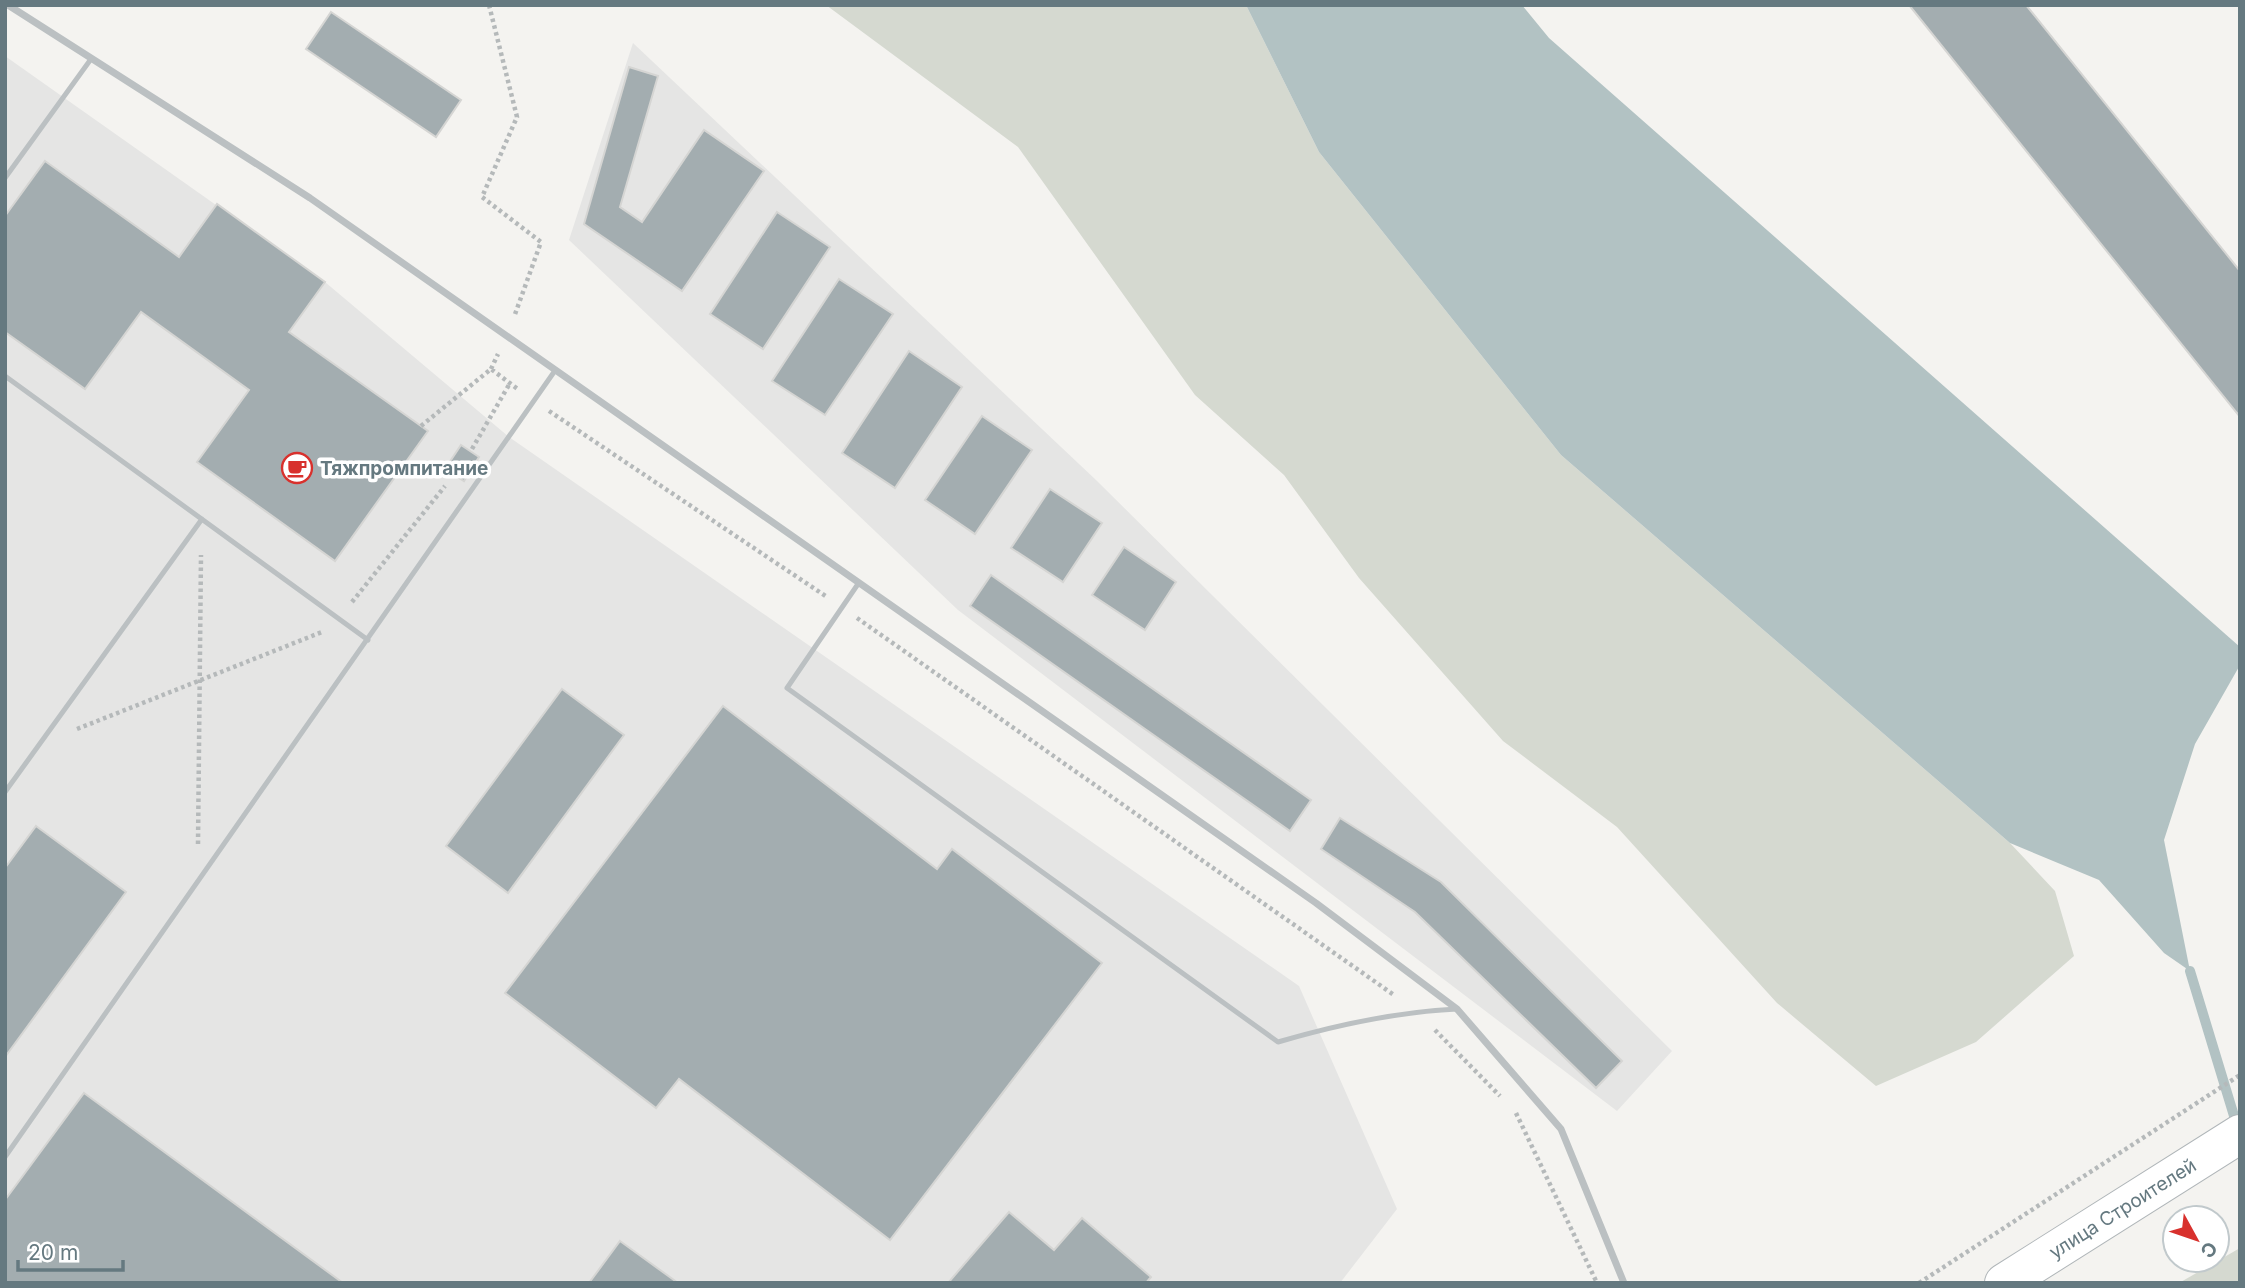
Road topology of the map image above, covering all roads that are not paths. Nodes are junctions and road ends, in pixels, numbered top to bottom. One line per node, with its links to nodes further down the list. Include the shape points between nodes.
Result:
1 (8, 5): 2 (street)
2 (90, 59): 3 (lane); 4 (street, via 310,198)
3 (5, 178)
4 (554, 372): 7 (street); 8 (lane)
5 (5, 376): 6 (lane)
6 (202, 519): 8 (lane); 9 (lane)
7 (858, 584): 10 (street, via 1316,903); 10 (lane, via 787,688 1278,1042 1417,1011)
8 (368, 640): 12 (lane)
9 (5, 792)
10 (1457, 1009): 13 (street, via 1561,1129)
11 (2240, 1135): 14 (main road, улица Строителей)
12 (5, 1157)
13 (1624, 1283)
14 (2004, 1283)

